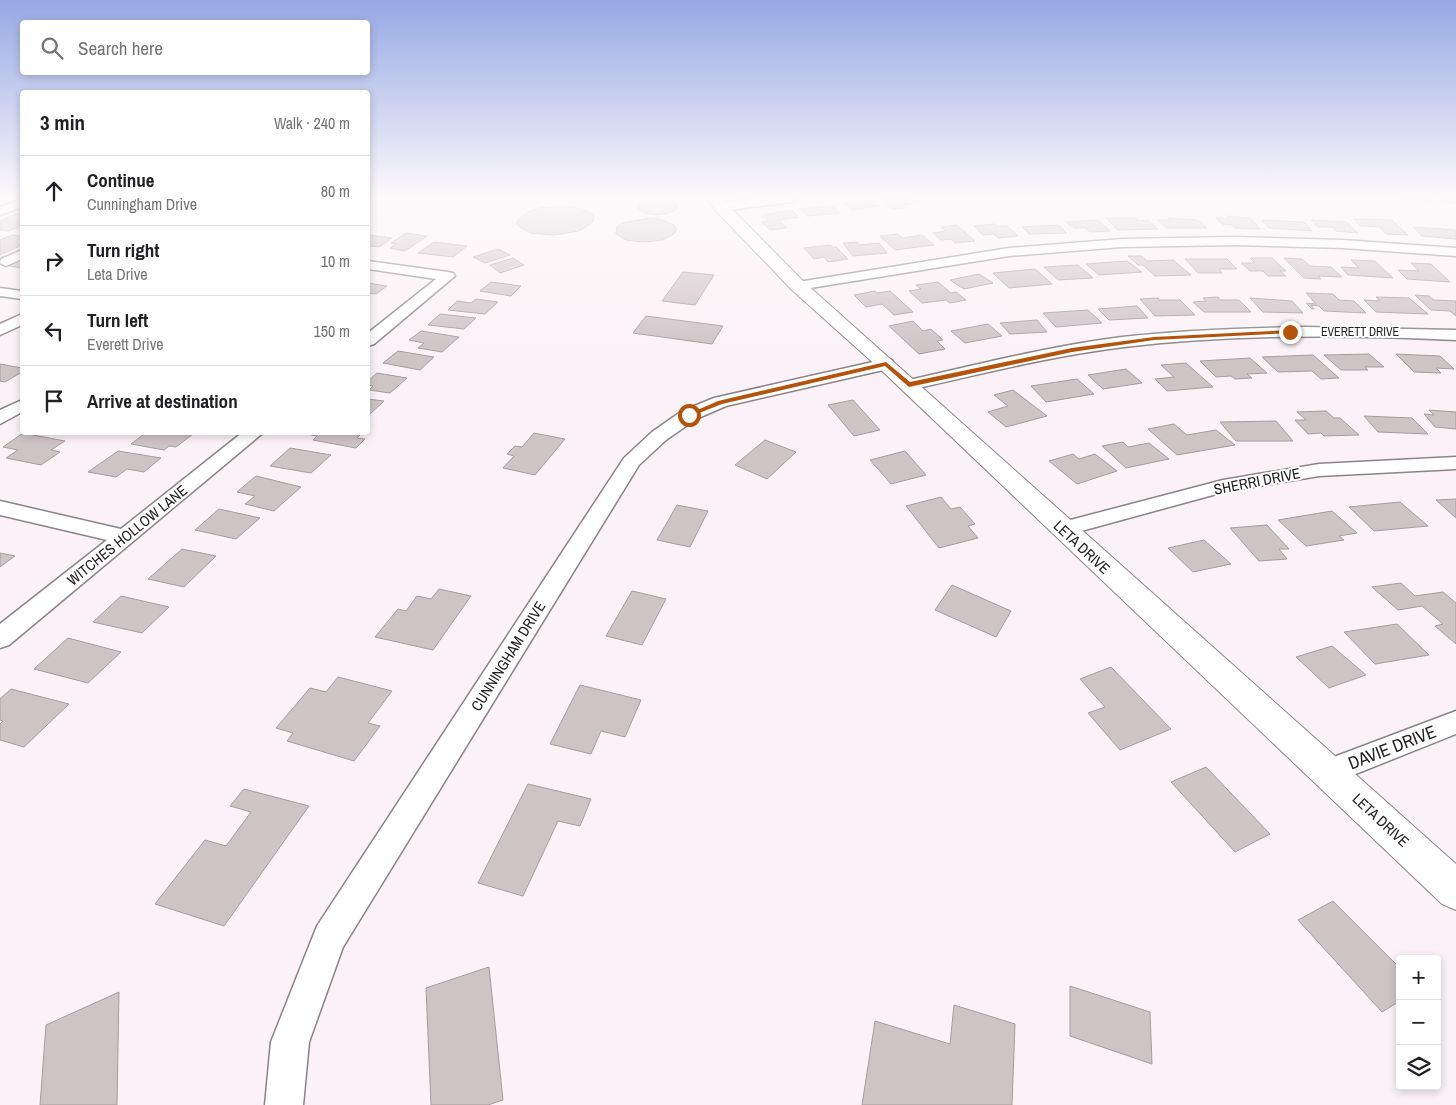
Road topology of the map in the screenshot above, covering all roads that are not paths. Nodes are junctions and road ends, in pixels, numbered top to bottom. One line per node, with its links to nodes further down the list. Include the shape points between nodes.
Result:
1 (762, 250): 8 (street, LETA DRIVE)
2 (1043, 250): 8 (street, via 1009,252)
3 (1422, 250): 4 (street)
4 (1456, 252)
5 (20, 255): 6 (street)
6 (6, 262)
7 (370, 265): 14 (street, via 448,276)
8 (798, 286): 15 (street, LETA DRIVE)
9 (0, 292): 10 (street)
10 (20, 295)
11 (20, 320): 12 (street)
12 (0, 330)
13 (1456, 335): 16 (street, EVERETT DRIVE, via 1290,332 1154,339 1072,350)
14 (370, 339)
15 (886, 364): 16 (street, LETA DRIVE); 28 (street, CUNNINGHAM DRIVE, via 720,402 689,415 659,436 631,462 329,938 290,1042)
16 (909, 385): 22 (street, LETA DRIVE)
17 (20, 406): 18 (street)
18 (0, 418)
19 (251, 435): 23 (street, WITCHES HOLLOW LANE)
20 (1456, 463): 22 (street, SHERRI DRIVE, via 1319,470 1223,486)
21 (0, 508): 23 (street)
22 (1063, 529): 26 (street, LETA DRIVE)
23 (126, 537): 24 (street, WITCHES HOLLOW LANE)
24 (0, 638)
25 (1456, 722): 26 (street, DAVIE DRIVE)
26 (1328, 772): 27 (street, LETA DRIVE)
27 (1456, 890)
28 (284, 1105)

